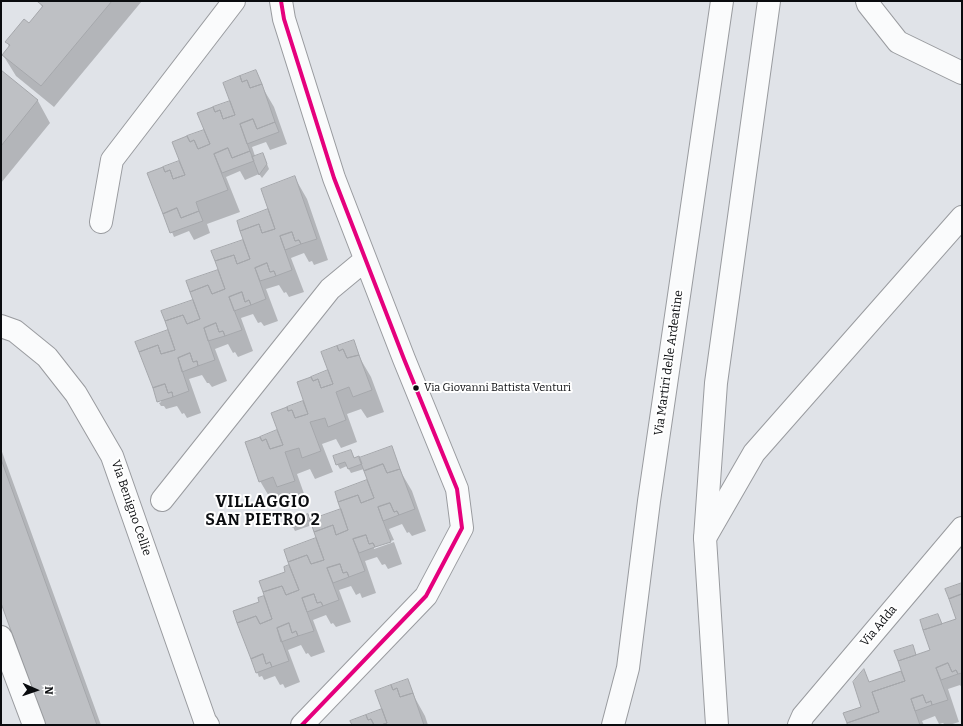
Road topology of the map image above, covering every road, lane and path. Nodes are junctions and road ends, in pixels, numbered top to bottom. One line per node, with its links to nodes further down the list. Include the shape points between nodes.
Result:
1 (234, 1): 8 (street, via 112,160)
2 (281, 1): 9 (street, via 284,19 334,178)
3 (722, 1): 18 (street, Via Martiri delle Ardeatine, via 649,501 628,668)
4 (768, 1): 13 (street, via 716,384)
5 (868, 1): 6 (street, via 898,42)
6 (962, 72)
7 (962, 217): 13 (street, via 754,453)
8 (101, 222)
9 (365, 260): 11 (street, via 330,289); 17 (street, via 457,488 462,528 426,596)
10 (1, 326): 16 (street, Via Benigno Cellie, via 15,331 47,357 76,394 112,456)
11 (162, 500)
12 (962, 528): 20 (street, Via Adda, via 803,716)
13 (705, 538): 19 (street)
14 (1, 637): 15 (street)
15 (34, 725)
16 (208, 725)
17 (302, 725)
18 (613, 725)
19 (717, 725)
20 (799, 725)

